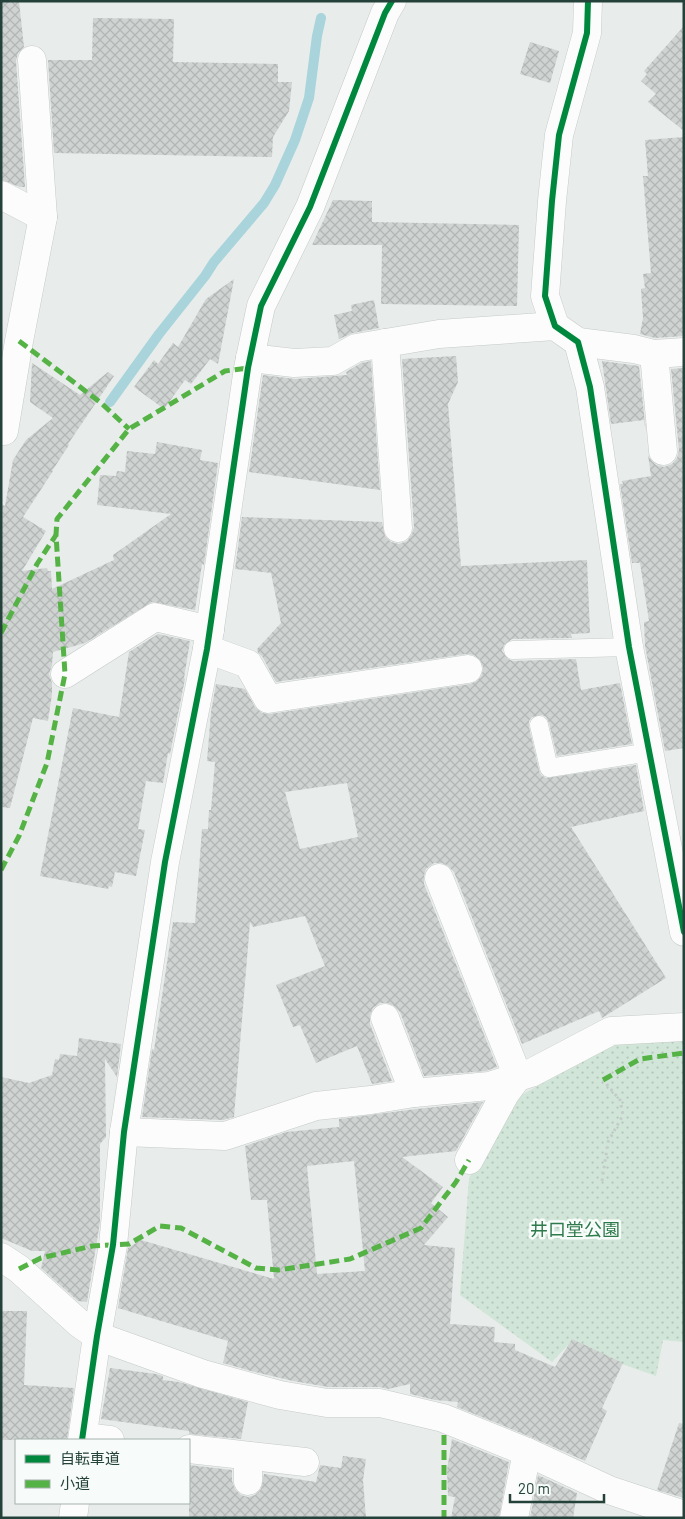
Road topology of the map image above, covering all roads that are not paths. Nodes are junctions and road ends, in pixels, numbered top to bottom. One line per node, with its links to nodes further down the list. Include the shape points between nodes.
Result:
1 (392, 1): 11 (street, via 310,207 261,306)
2 (588, 1): 6 (street, via 587,33 559,135 552,202 545,296)
3 (32, 60): 5 (street)
4 (1, 194): 5 (street)
5 (43, 217): 12 (street)
6 (555, 326): 7 (street); 8 (street, via 439,334)
7 (578, 342): 10 (street); 16 (street, via 590,387)
8 (385, 343): 11 (street, via 356,348 333,361 294,363); 14 (street)
9 (684, 352): 10 (street)
10 (654, 354): 13 (street)
11 (250, 358): 15 (street)
12 (2, 434)
13 (664, 451)
14 (398, 528)
15 (209, 640): 18 (street, via 248,664 268,698); 19 (street, via 155,617); 29 (street, via 165,862)
16 (629, 647): 17 (lane); 21 (street)
17 (513, 650)
18 (468, 669)
19 (65, 674)
20 (539, 725): 21 (lane, via 549,768)
21 (650, 752): 22 (street)
22 (673, 813): 24 (street)
23 (439, 878): 27 (street, via 516,1072)
24 (684, 932)
25 (385, 1018): 28 (street)
26 (684, 1027): 27 (street, via 611,1031)
27 (516, 1079): 28 (street, via 490,1086); 30 (street)
28 (414, 1093): 29 (street, via 316,1106 225,1136)
29 (124, 1132): 32 (street, via 113,1244)
30 (469, 1160)
31 (1, 1257): 32 (street)
32 (97, 1336): 33 (street); 35 (street, via 203,1374 280,1394 327,1402 380,1403 443,1418)
33 (83, 1439)
34 (190, 1449): 36 (street, via 248,1468)
35 (527, 1452): 38 (street, via 609,1490); 40 (street)
36 (304, 1462)
37 (75, 1504): 39 (street)
38 (684, 1515)
39 (73, 1518)
40 (514, 1518)

